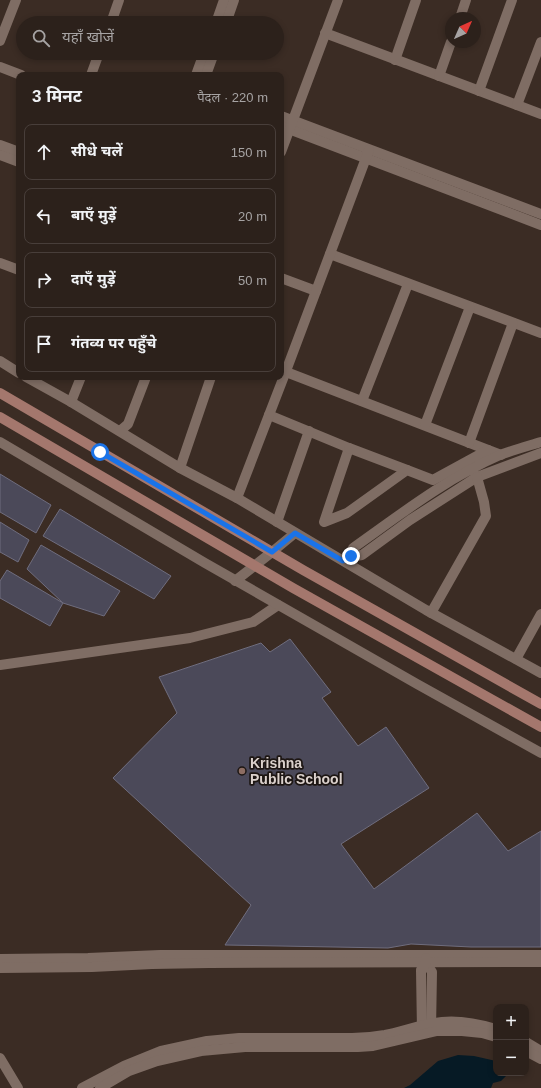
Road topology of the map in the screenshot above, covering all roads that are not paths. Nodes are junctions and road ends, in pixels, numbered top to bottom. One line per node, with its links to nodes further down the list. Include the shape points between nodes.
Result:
1 (16, 0): 14 (street)
2 (119, 0): 10 (street)
3 (224, 0): 11 (street)
4 (234, 0): 12 (street)
5 (338, 0): 13 (street)
6 (416, 0): 21 (street)
7 (466, 0): 9 (street)
8 (512, 0): 28 (street)
9 (462, 12)
10 (113, 16)
11 (218, 16)
12 (228, 16)
13 (325, 34): 21 (street); 31 (street)
14 (0, 41)
15 (541, 42): 17 (street)
16 (449, 48): 27 (street)
17 (539, 56): 29 (street)
18 (97, 60): 23 (street)
19 (201, 60): 24 (street)
20 (211, 60): 25 (street)
21 (395, 60): 27 (street)
22 (0, 67): 26 (street)
23 (92, 72)
24 (197, 72)
25 (207, 72)
26 (16, 73)
27 (439, 76): 28 (street)
28 (479, 91): 29 (street)
29 (517, 105): 30 (street)
30 (541, 114)
31 (288, 125): 32 (street); 35 (street)
32 (284, 140)
33 (0, 145): 34 (street)
34 (16, 151)
35 (367, 154): 38 (street); 39 (street)
36 (0, 155): 37 (street)
37 (16, 161)
38 (541, 220)
39 (330, 254): 43 (street); 44 (street)
40 (0, 263): 41 (street)
41 (16, 269)
42 (284, 279): 44 (street)
43 (408, 284): 45 (street); 58 (street)
44 (316, 291): 49 (street)
45 (470, 307): 46 (street); 62 (street)
46 (513, 323): 47 (street); 67 (street)
47 (541, 334)
48 (0, 361): 50 (street)
49 (284, 369)
50 (16, 370)
51 (284, 371): 58 (street)
52 (32, 380): 59 (street)
53 (80, 380): 59 (street)
54 (145, 380): 63 (street, via 128,424)
55 (210, 380): 72 (street)
56 (280, 380): 60 (street)
57 (0, 393): 78 (main road)
58 (362, 400): 62 (street)
59 (72, 402): 63 (street)
60 (269, 415): 64 (street); 75 (street)
61 (0, 417): 80 (main road)
62 (425, 425): 67 (street)
63 (120, 431): 72 (street)
64 (310, 431): 68 (street); 76 (street)
65 (0, 442): 81 (street)
66 (541, 442): 71 (street)
67 (469, 443): 69 (street)
68 (349, 448): 73 (street); 73 (street, via 324,522 347,513)
69 (488, 450): 71 (street); 73 (street, via 433,480)
70 (541, 453): 74 (street)
71 (501, 455): 79 (street, via 426,496 353,548)
72 (180, 468): 75 (street)
73 (408, 470)
74 (477, 477): 79 (street, via 410,520 362,555); 83 (street, via 486,516)
75 (237, 498): 76 (street)
76 (277, 522): 77 (street)
77 (295, 533): 78 (street); 79 (street)
78 (272, 552): 80 (street); 88 (main road)
79 (347, 559): 83 (street)
80 (255, 565): 81 (street); 89 (main road)
81 (235, 581): 82 (street)
82 (278, 605): 86 (street, via 253,622 190,638); 90 (street)
83 (431, 613): 85 (street)
84 (541, 614): 85 (street)
85 (516, 659): 87 (street)
86 (0, 665)
87 (541, 673)
88 (541, 704)
89 (541, 727)
90 (541, 753)
91 (541, 955): 94 (street)
92 (0, 959): 94 (street, via 160,955)
93 (541, 962): 94 (street)
94 (426, 965): 95 (street, via 202,963); 97 (street)
95 (0, 968)
96 (493, 1028): 97 (street, via 460,1022 443,1022)
97 (427, 1029): 98 (street); 105 (street, via 410,1028 352,1038 239,1038 206,1041 154,1054); 106 (street, via 373,1046 245,1047 201,1051 157,1061 129,1071)
98 (493, 1036)
99 (529, 1044): 100 (street)
100 (541, 1051)
101 (529, 1053): 103 (street)
102 (0, 1058): 104 (street)
103 (541, 1059)
104 (18, 1088)
105 (82, 1088)
106 (100, 1088)

